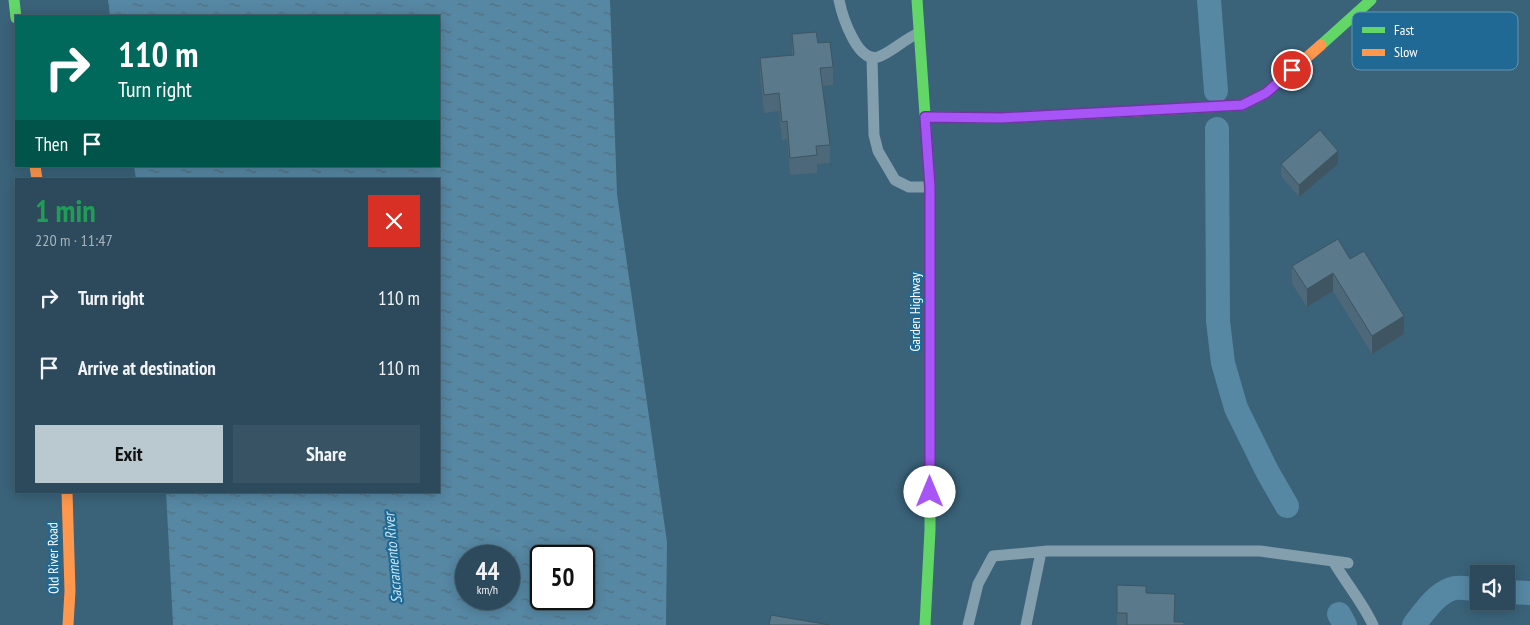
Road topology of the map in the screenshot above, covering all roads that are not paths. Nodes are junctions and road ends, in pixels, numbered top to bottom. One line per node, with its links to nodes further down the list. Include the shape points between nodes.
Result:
1 (14, 0): 6 (main road)
2 (839, 0): 9 (lane, via 852,37 863,53)
3 (917, 0): 8 (main road, Garden Highway)
4 (1371, 0): 5 (main road)
5 (1357, 12)
6 (16, 15)
7 (1352, 17): 10 (main road, via 1266,93 1242,105 1001,118)
8 (919, 33): 9 (lane); 10 (main road, Garden Highway)
9 (872, 58): 11 (lane, via 874,135 878,150 895,180 909,187)
10 (925, 117): 11 (main road, Garden Highway)
11 (930, 187): 17 (main road, Garden Highway, via 930,530)
12 (67, 493): 16 (main road, Old River Road)
13 (1040, 552): 14 (lane, via 1260,551); 18 (lane, via 994,556 978,584); 19 (lane)
14 (1333, 561): 15 (lane); 20 (lane)
15 (1348, 563)
16 (68, 625)
17 (925, 625)
18 (968, 625)
19 (1026, 625)
20 (1373, 625)

